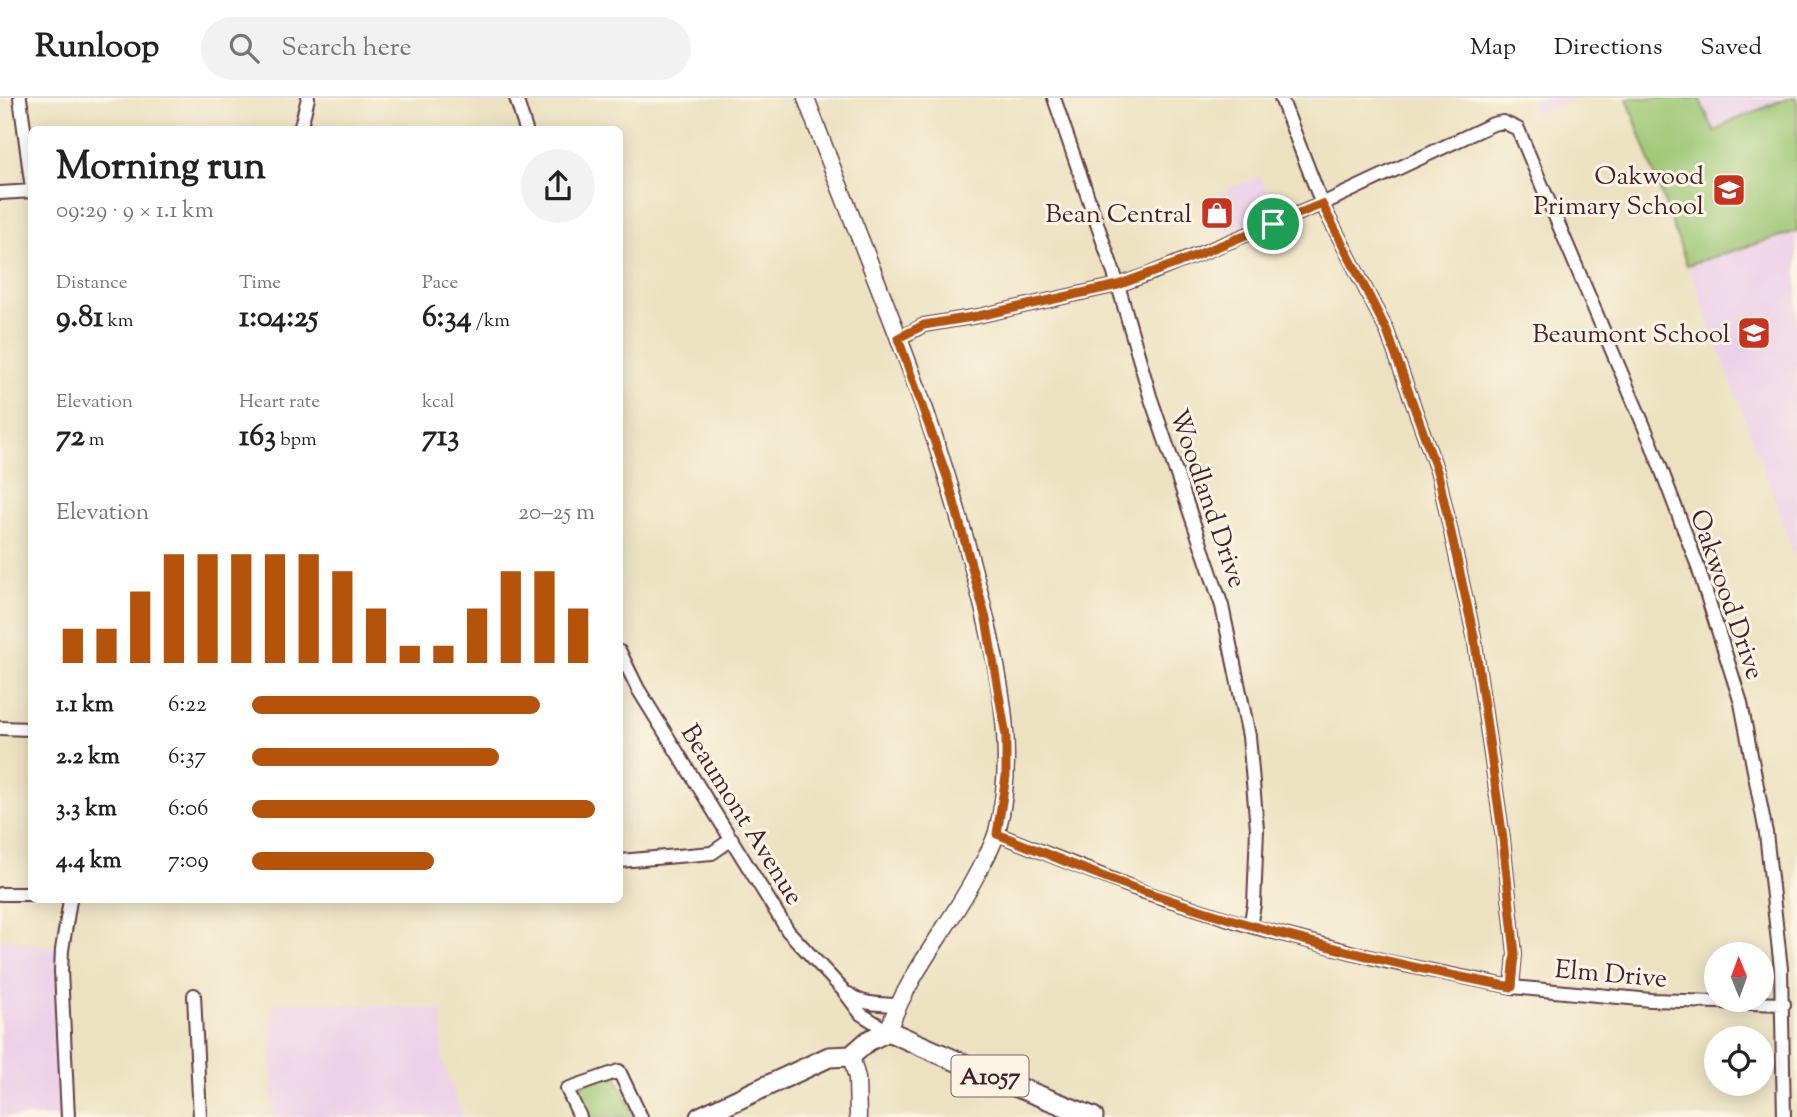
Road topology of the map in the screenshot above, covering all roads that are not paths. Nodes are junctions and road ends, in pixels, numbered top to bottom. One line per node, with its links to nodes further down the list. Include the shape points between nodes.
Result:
1 (20, 98): 9 (street)
2 (308, 98): 7 (street)
3 (516, 98): 8 (street)
4 (806, 98): 14 (street)
5 (1054, 98): 13 (street, Woodland Drive)
6 (1281, 98): 12 (street)
7 (301, 126)
8 (525, 126)
9 (28, 159)
10 (28, 190): 11 (street)
11 (0, 193)
12 (1322, 204): 13 (street); 25 (street, via 1387,331 1438,474 1474,636 1503,839 1515,954); 28 (street, Oakwood Drive, via 1493,124 1503,122 1518,129 1651,445 1705,589 1741,703 1763,820)
13 (1118, 285): 14 (street, via 924,325); 24 (street, Woodland Drive, via 1150,396 1222,606 1244,710 1257,829)
14 (898, 338): 18 (street, via 948,480 986,619 1006,736 1006,776)
15 (623, 658): 19 (street, Beaumont Avenue)
16 (0, 728): 17 (street)
17 (28, 729)
18 (997, 834): 24 (street, Elm Drive, via 1144,892); 29 (street)
19 (732, 839): 20 (street, via 712,853); 26 (street, Beaumont Avenue, via 789,931)
20 (623, 861)
21 (0, 894): 22 (street)
22 (28, 894)
23 (70, 903): 32 (street, via 61,971)
24 (1250, 926): 25 (street, Elm Drive, via 1389,962)
25 (1512, 987): 28 (street, Elm Drive, via 1651,1000)
26 (843, 990): 29 (street, Beaumont Avenue, via 854,999); 30 (street, Beaumont Avenue, via 861,1014)
27 (194, 996): 33 (street)
28 (1784, 1004): 39 (street, Oakwood Drive)
29 (897, 1005): 30 (street)
30 (888, 1031): 31 (main road); 38 (main road, A1057)
31 (851, 1056): 36 (main road, via 829,1058); 37 (street)
32 (68, 1117)
33 (200, 1117)
34 (580, 1117): 35 (street, via 567,1089 619,1071)
35 (641, 1117)
36 (700, 1117)
37 (858, 1117)
38 (1093, 1117)
39 (1784, 1117)

